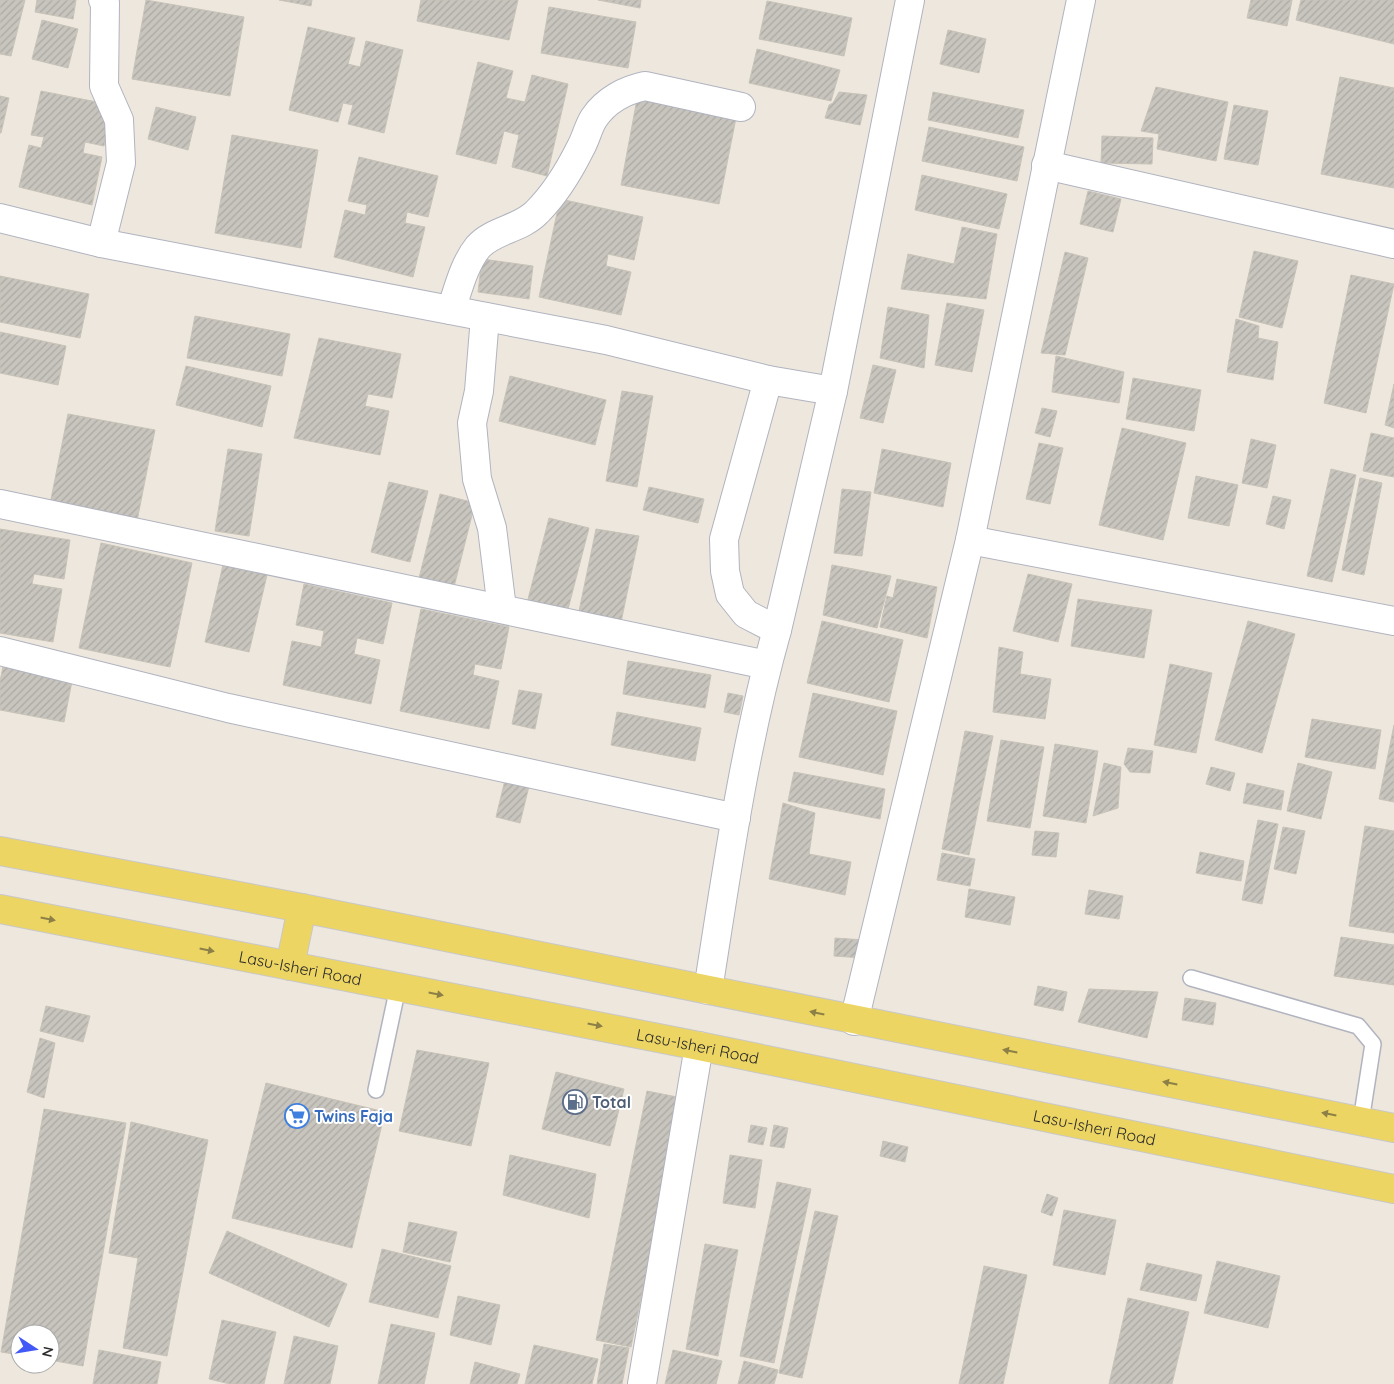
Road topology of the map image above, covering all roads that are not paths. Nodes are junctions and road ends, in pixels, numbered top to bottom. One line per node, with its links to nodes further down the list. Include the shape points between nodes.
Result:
1 (103, 0): 7 (street, via 104,86 118,120 122,163)
2 (910, 0): 12 (street)
3 (1081, 0): 5 (street)
4 (741, 107): 9 (street, via 645,86 615,98 594,118 581,149 537,213 490,238 477,249)
5 (1046, 166): 8 (street); 14 (street)
6 (0, 218): 7 (street)
7 (101, 243): 9 (street)
8 (1394, 244)
9 (451, 310): 10 (street)
10 (485, 317): 11 (street, via 606,340); 15 (street, via 472,423 476,479 492,528)
11 (768, 380): 12 (street); 17 (street, via 724,539 725,571 730,594 746,614)
12 (834, 391): 17 (street)
13 (0, 504): 15 (street)
14 (970, 540): 16 (street); 28 (street)
15 (502, 609): 19 (street)
16 (1394, 621)
17 (777, 630): 19 (street)
18 (0, 651): 20 (street, via 228,708)
19 (767, 665): 20 (street)
20 (736, 818): 27 (street)
21 (0, 851): 22 (main road)
22 (302, 908): 24 (main road); 27 (main road)
23 (0, 909): 24 (main road, Lasu-Isheri Road, one-way to 24)
24 (290, 966): 26 (main road, Lasu-Isheri Road)
25 (1191, 978): 31 (lane, via 1358,1026 1373,1044)
26 (398, 987): 29 (main road, Lasu-Isheri Road, one-way to 29); 30 (lane)
27 (708, 990): 28 (main road, one-way to 27)
28 (854, 1021): 31 (main road, one-way to 28)
29 (699, 1046): 33 (main road, Lasu-Isheri Road); 34 (street)
30 (376, 1090)
31 (1362, 1121): 32 (main road)
32 (1394, 1128)
33 (1394, 1189)
34 (642, 1384)

